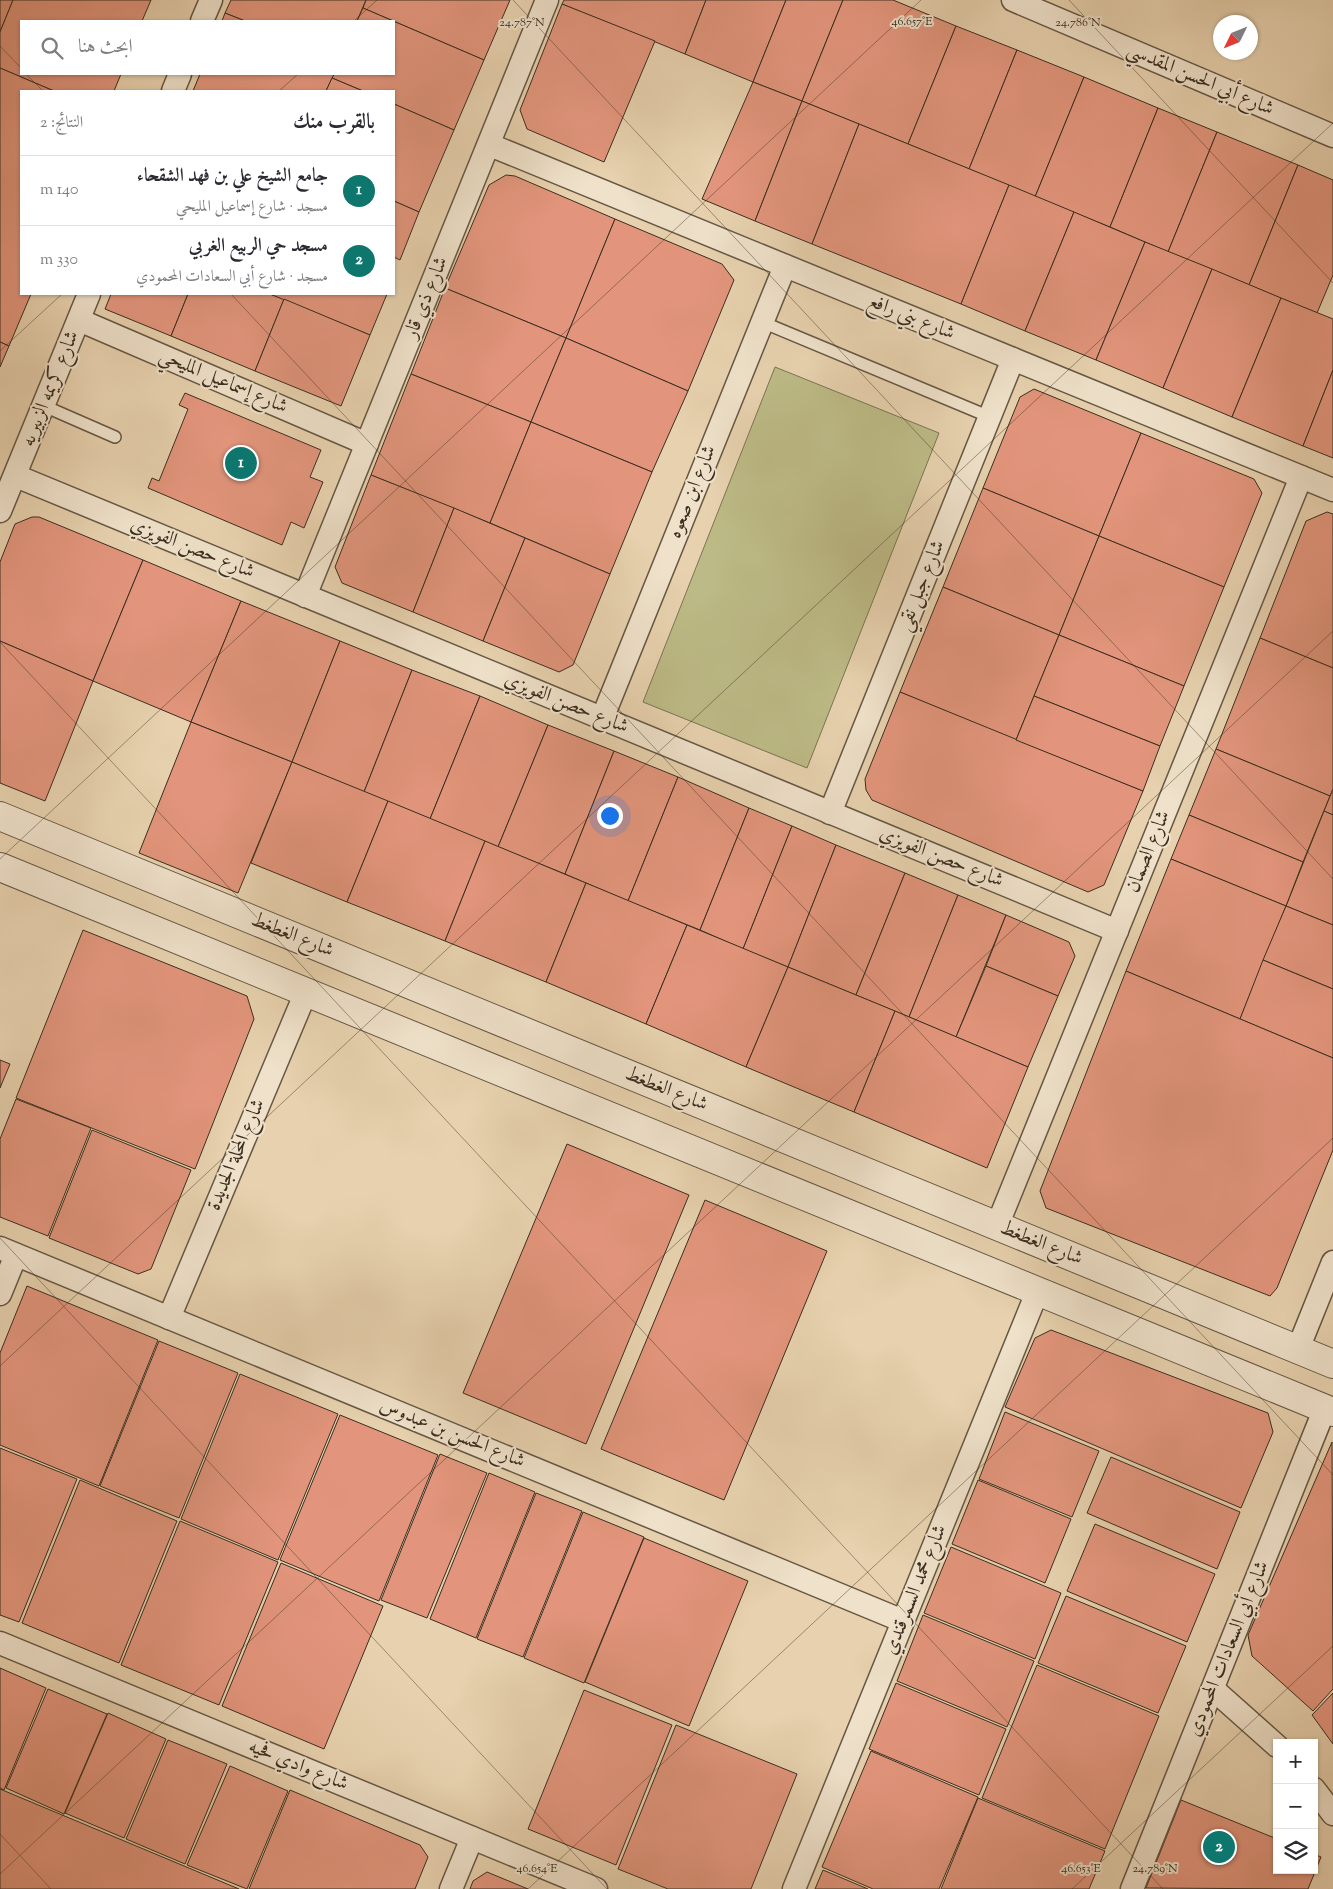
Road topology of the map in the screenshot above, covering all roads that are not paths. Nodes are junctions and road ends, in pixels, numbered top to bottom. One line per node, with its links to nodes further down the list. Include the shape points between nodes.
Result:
1 (211, 0): 4 (street)
2 (547, 0): 8 (street, شارع ذي قار)
3 (1013, 0): 7 (street, شارع أبي الحسن المقدسي)
4 (202, 20)
5 (180, 75): 6 (street)
6 (173, 90)
7 (1333, 136)
8 (490, 145): 9 (street, شارع بني رافع); 17 (street, شارع ذي قار)
9 (785, 266): 12 (street, شارع ابن صعوه); 13 (street, شارع بني رافع)
10 (90, 295): 11 (street, شارع كريمه الزبيريه)
11 (79, 320): 14 (street, شارع كريمه الزبيريه); 17 (street, شارع إسماعيل المليحي)
12 (762, 322): 15 (lane); 23 (street, شارع ابن صعوه)
13 (1014, 359): 15 (street, شارع جبل نقي); 19 (street, شارع بني رافع)
14 (44, 406): 16 (lane); 18 (street, شارع كريمه الزبيريه)
15 (990, 417): 24 (street, شارع جبل نقي)
16 (115, 437)
17 (367, 444): 22 (street, شارع ذي قار)
18 (16, 476): 21 (street, شارع كريمه الزبيريه); 22 (street, شارع حصن الفويزي)
19 (1301, 477): 20 (street, شارع بني رافع); 27 (street, شارع الصمان)
20 (1333, 490)
21 (0, 511)
22 (305, 596): 23 (street, شارع حصن الفويزي)
23 (602, 718): 24 (street, شارع حصن الفويزي)
24 (830, 813): 27 (street, شارع حصن الفويزي)
25 (0, 816): 29 (street, شارع الغطغط)
26 (0, 867): 28 (street)
27 (1117, 931): 29 (street, شارع الصمان)
28 (306, 992): 33 (street); 35 (street, شارع المحلة الجديدة)
29 (997, 1226): 32 (street, شارع الغطغط)
30 (8, 1251): 34 (street); 35 (street, شارع الحسن بن عبدوس)
31 (1333, 1262): 37 (street)
32 (1133, 1282): 36 (street); 37 (street, شارع الغطغط)
33 (1038, 1290): 36 (street); 40 (street, شارع محمد السمرقندي)
34 (0, 1294)
35 (169, 1318): 40 (street, شارع الحسن بن عبدوس)
36 (1117, 1323): 39 (street)
37 (1298, 1349): 38 (street, شارع الغطغط)
38 (1333, 1364)
39 (1329, 1410): 42 (street, شارع أبي السعادات المحمودي)
40 (903, 1621): 49 (street, شارع محمد السمرقندي)
41 (0, 1643): 46 (street, شارع وادي فحيه)
42 (1213, 1689): 43 (street); 50 (street, شارع أبي السعادات المحمودي)
43 (1273, 1742)
44 (1318, 1794): 45 (street)
45 (1333, 1814)
46 (472, 1838): 47 (street); 48 (street, شارع وادي فحيه)
47 (451, 1889)
48 (596, 1889)
49 (794, 1889)
50 (1132, 1889)

